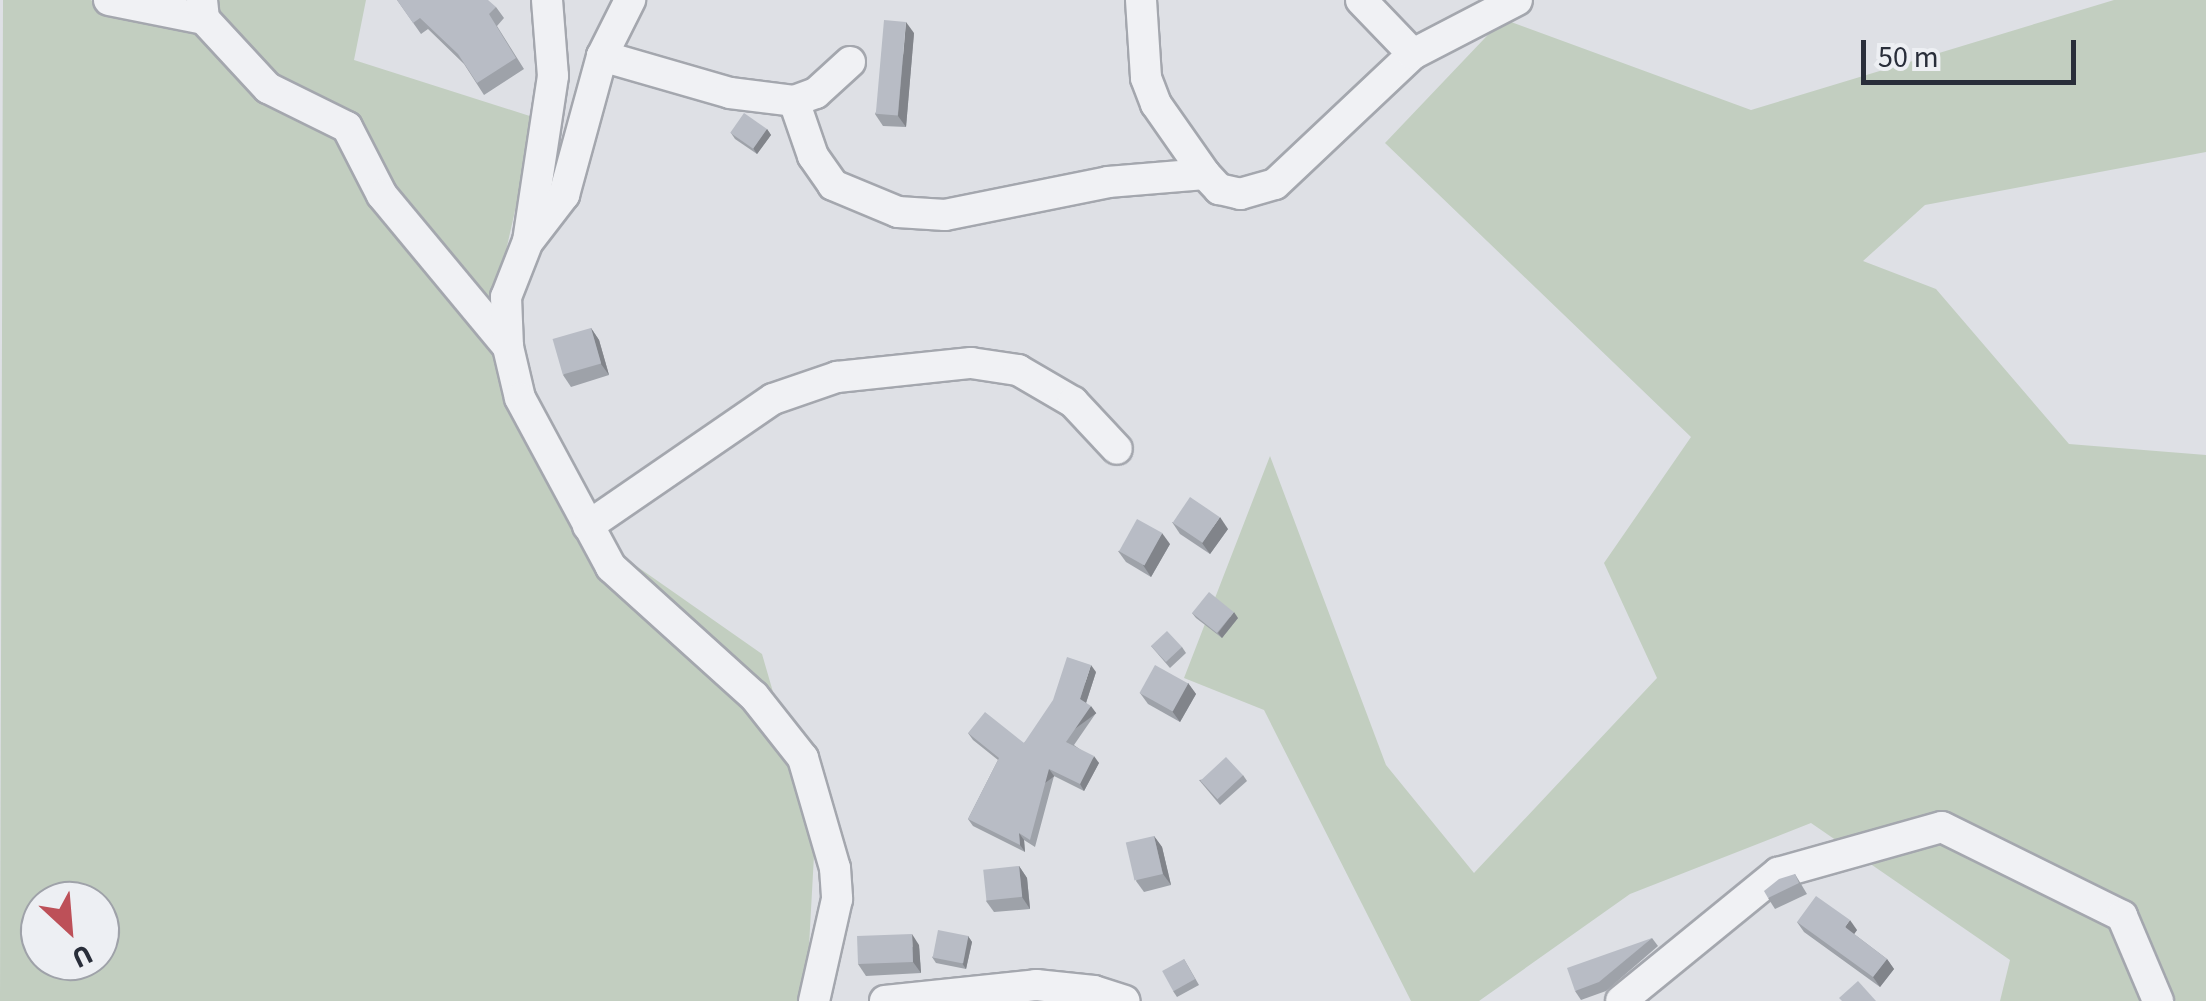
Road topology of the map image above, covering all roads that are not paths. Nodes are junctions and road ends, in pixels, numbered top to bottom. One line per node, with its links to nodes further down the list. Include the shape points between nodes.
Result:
1 (109, 0): 7 (street)
2 (547, 0): 13 (street, via 553,76)
3 (630, 0): 9 (street)
4 (1141, 0): 12 (street, via 1146,78 1156,104)
5 (1361, 0): 8 (street)
6 (1517, 0): 8 (street)
7 (203, 9): 14 (street, via 268,88 347,128 382,195)
8 (1413, 54): 12 (street, via 1275,184 1240,194 1219,189)
9 (602, 56): 11 (street, via 730,93); 13 (street, via 564,194)
10 (850, 62): 11 (street, via 816,93)
11 (794, 101): 12 (street, via 813,156 833,185 898,212 945,215 1108,182)
12 (1205, 174)
13 (528, 241): 14 (street, via 506,296)
14 (508, 347): 16 (street, via 520,398)
15 (1118, 449): 16 (street, via 1073,402 1018,370 972,363 838,376 773,399)
16 (588, 526): 17 (street, via 611,567 754,696 803,758 838,899)
17 (814, 1001)
18 (884, 1001): 19 (street, via 1036,985)
19 (1124, 1001)
20 (1621, 1001): 21 (street, via 1778,873 1942,827 2122,916)
21 (2158, 1001)

